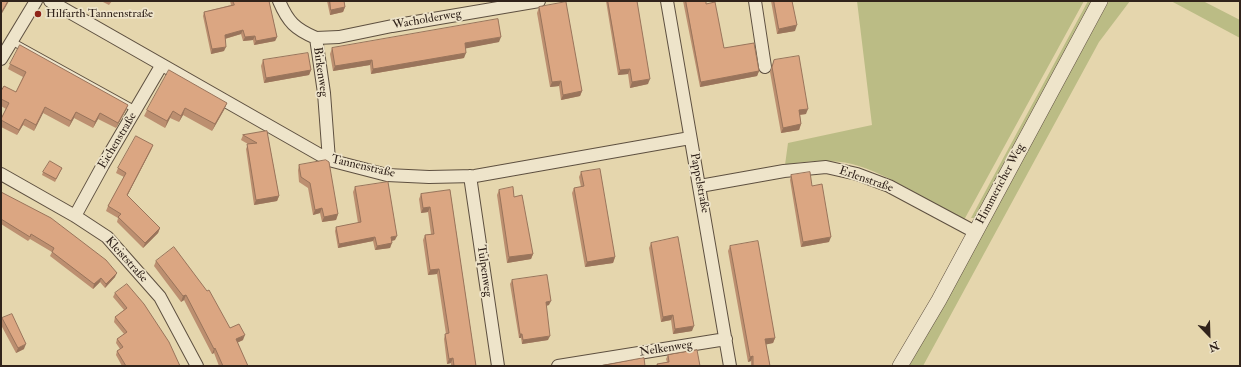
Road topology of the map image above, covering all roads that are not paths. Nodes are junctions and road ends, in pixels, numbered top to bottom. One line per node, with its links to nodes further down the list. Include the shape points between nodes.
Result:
1 (36, 1): 9 (street)
2 (50, 1): 11 (street, Tannenstraße)
3 (279, 1): 8 (street, Birkenweg, via 290,22 302,32)
4 (539, 1): 8 (street, Wacholderweg, via 399,24 339,37)
5 (667, 1): 14 (street, Pappelstraße)
6 (755, 1): 12 (street)
7 (1100, 1): 20 (street, Himmericher Weg)
8 (316, 38): 15 (street, Birkenweg, via 324,93)
9 (13, 42): 10 (street); 13 (lane)
10 (1, 59)
11 (161, 66): 13 (street, Eichenstraße); 15 (street, Tannenstraße)
12 (765, 67)
13 (136, 110): 19 (street, Eichenstraße)
14 (690, 138): 17 (street, Tannenstraße); 18 (street, Pappelstraße)
15 (329, 160): 17 (street, Tannenstraße, via 387,175)
16 (1, 174): 19 (street, Kleiststraße)
17 (470, 176): 23 (street, Tulpenweg)
18 (700, 186): 20 (street, Erlenstraße, via 784,171 826,167 857,174 889,186); 21 (street, Pappelstraße)
19 (75, 216): 22 (street, Kleiststraße, via 107,237 160,297)
20 (975, 232): 26 (street, Himmericher Weg)
21 (726, 339): 24 (street, Nelkenweg); 25 (street, Pappelstraße)
22 (197, 366)
23 (498, 366)
24 (558, 366)
25 (730, 366)
26 (900, 366)

